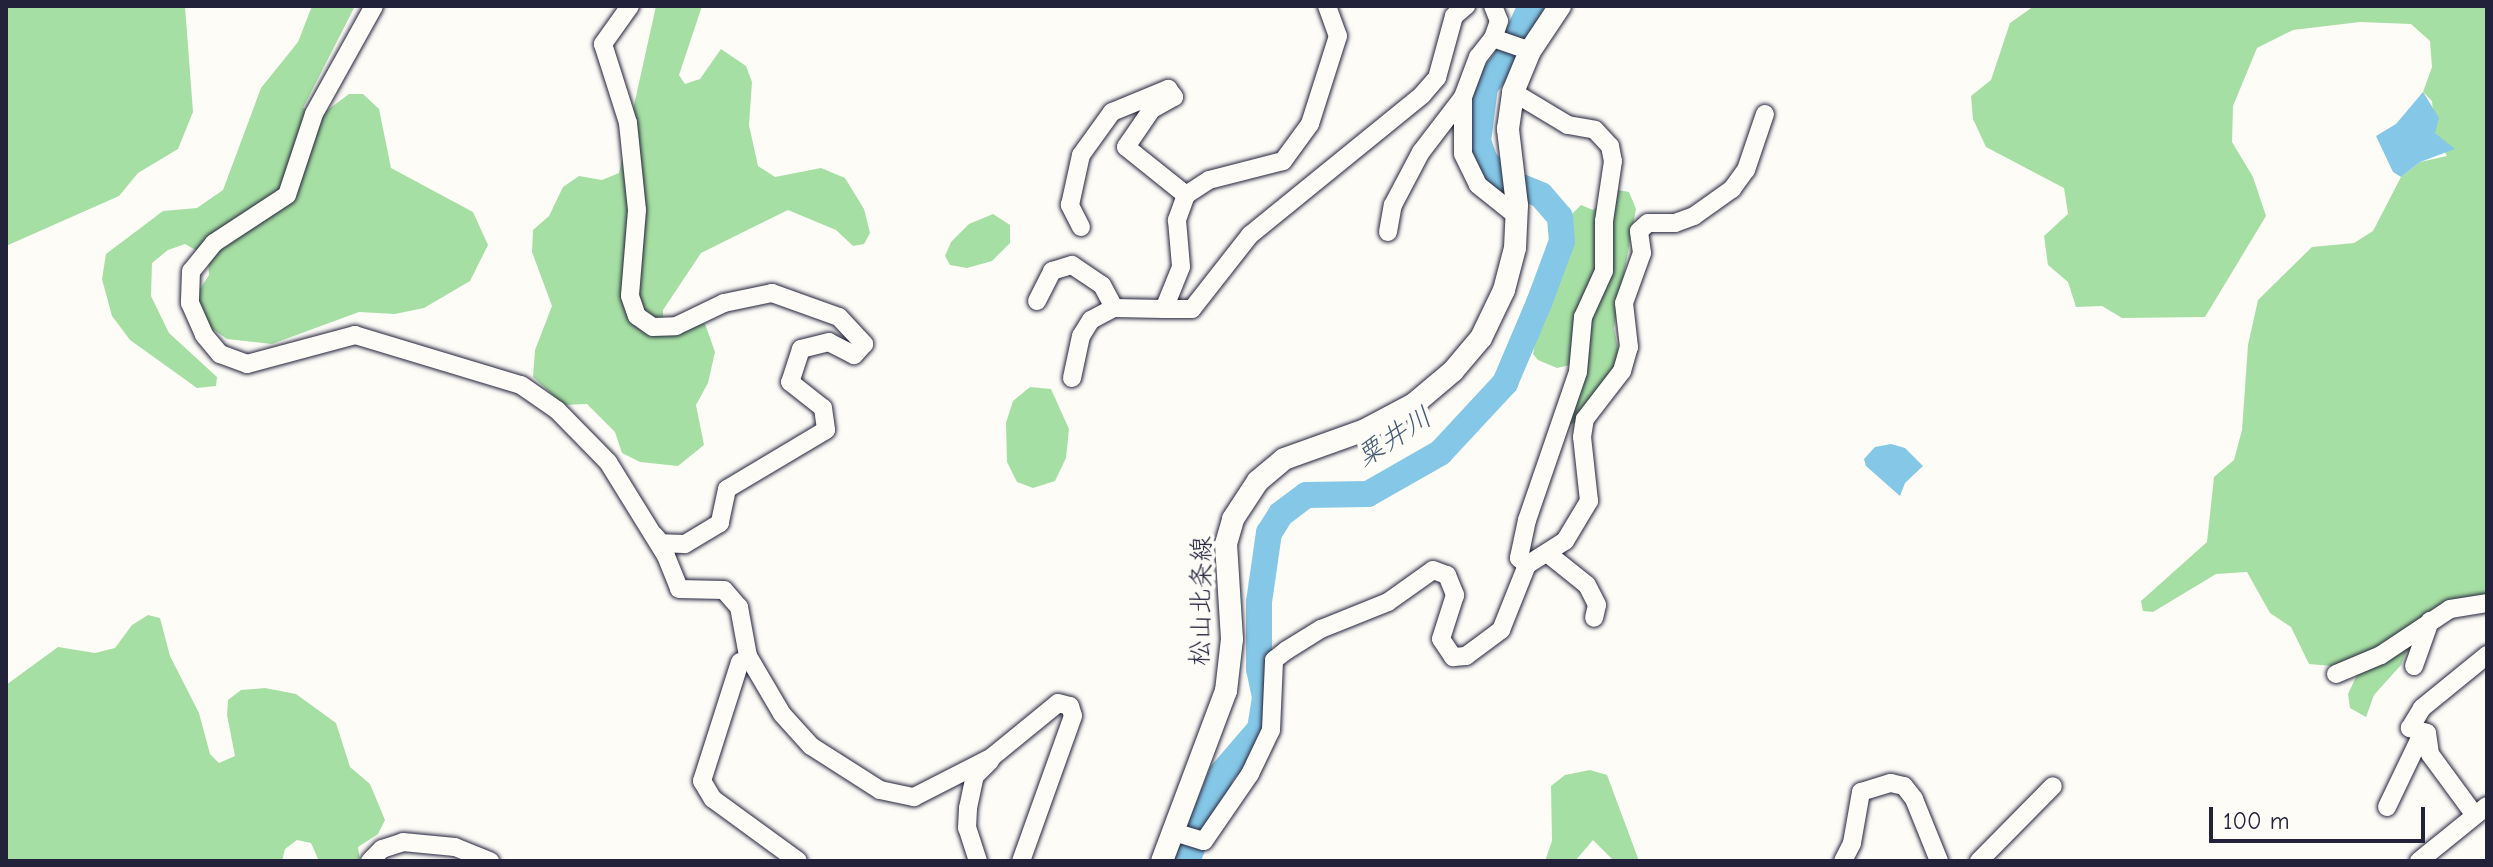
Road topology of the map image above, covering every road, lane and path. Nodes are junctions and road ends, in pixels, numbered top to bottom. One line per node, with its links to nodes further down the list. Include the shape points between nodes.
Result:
1 (374, 6): 20 (street, via 314,114 287,195 214,243 191,271 190,303 204,335 220,354 247,364 355,335 506,377 557,410 608,462)
2 (630, 6): 20 (street, via 603,44 628,123 637,210 630,296 637,316 653,327 676,326 724,303 772,293 839,317 864,344 854,355 829,342 801,349 790,382 823,408 826,430 727,489 720,523 685,544 672,545 661,543)
3 (1327, 6): 12 (street, via 1338,36 1319,103 1294,150 1283,161 1209,180)
4 (1466, 6): 18 (street, via 1454,16 1437,78 1422,95 1250,235 1192,309)
5 (1493, 6): 7 (street, via 1499,21)
6 (1560, 6): 8 (main road, 松山北条線)
7 (1495, 38): 8 (street); 10 (street, via 1478,57)
8 (1524, 49): 9 (main road, 松山北条線)
9 (1513, 92): 13 (main road, 松山北条線); 22 (street, via 1568,125 1595,130 1610,146 1613,161 1604,221 1604,271 1583,317 1578,372 1527,520 1519,558)
10 (1463, 97): 13 (street, via 1461,130 1469,168 1478,185); 15 (street, via 1421,152 1393,205)
11 (1765, 114): 21 (street, via 1746,170 1732,189 1694,216 1675,223 1648,223 1639,231 1642,253 1624,303 1629,347 1622,371 1585,419 1589,501 1565,541)
12 (1186, 195): 14 (street, via 1126,147 1152,109 1174,97 1168,89 1112,112 1081,155 1070,205); 18 (street, via 1177,220 1181,267)
13 (1517, 210): 37 (main road, 松山北条線, via 1504,290 1481,338 1461,363 1389,419 1284,459 1244,500 1226,544 1232,639 1226,691)
14 (1081, 227)
15 (1388, 232)
16 (1037, 301): 17 (street, via 1052,271 1072,265 1102,285)
17 (1114, 308): 18 (street); 19 (street, via 1091,320 1081,336)
18 (1164, 309)
19 (1072, 378)
20 (646, 527): 24 (street, via 679,589 724,590)
21 (1547, 553): 22 (street); 25 (street, via 1587,585 1597,605)
22 (1527, 565): 37 (street, via 1501,630 1466,656 1453,657 1444,648 1441,639 1455,595 1447,575 1433,570 1388,602 1321,629 1279,654 1274,660 1271,730 1250,774)
23 (2487, 603): 26 (street, via 2450,609)
24 (739, 607): 28 (street, via 732,621); 31 (street, via 742,642)
25 (1594, 618)
26 (2430, 621): 29 (street); 30 (street, via 2381,655)
27 (2487, 655): 32 (street, via 2422,708 2410,728)
28 (740, 662): 31 (street); 40 (street, via 702,781 713,799)
29 (2414, 666)
30 (2336, 674)
31 (768, 695): 33 (street, via 811,746 880,790 914,797)
32 (2423, 732): 35 (street); 36 (street, via 2430,754)
33 (992, 757): 41 (street, via 975,776 968,808 967,828); 42 (street, via 1045,711 1058,703 1070,706 1073,716)
34 (2053, 786): 46 (street)
35 (2387, 807)
36 (2481, 810): 47 (street)
37 (1187, 836): 43 (main road, 松山北条線)
38 (370, 861): 39 (street, via 382,849 403,842 455,847)
39 (490, 861)
40 (798, 861)
41 (978, 861)
42 (1021, 861)
43 (1162, 861)
44 (1843, 861): 45 (street, via 1852,843 1861,792 1891,783 1904,786 1914,799)
45 (1939, 861)
46 (1979, 861)
47 (2419, 861)

